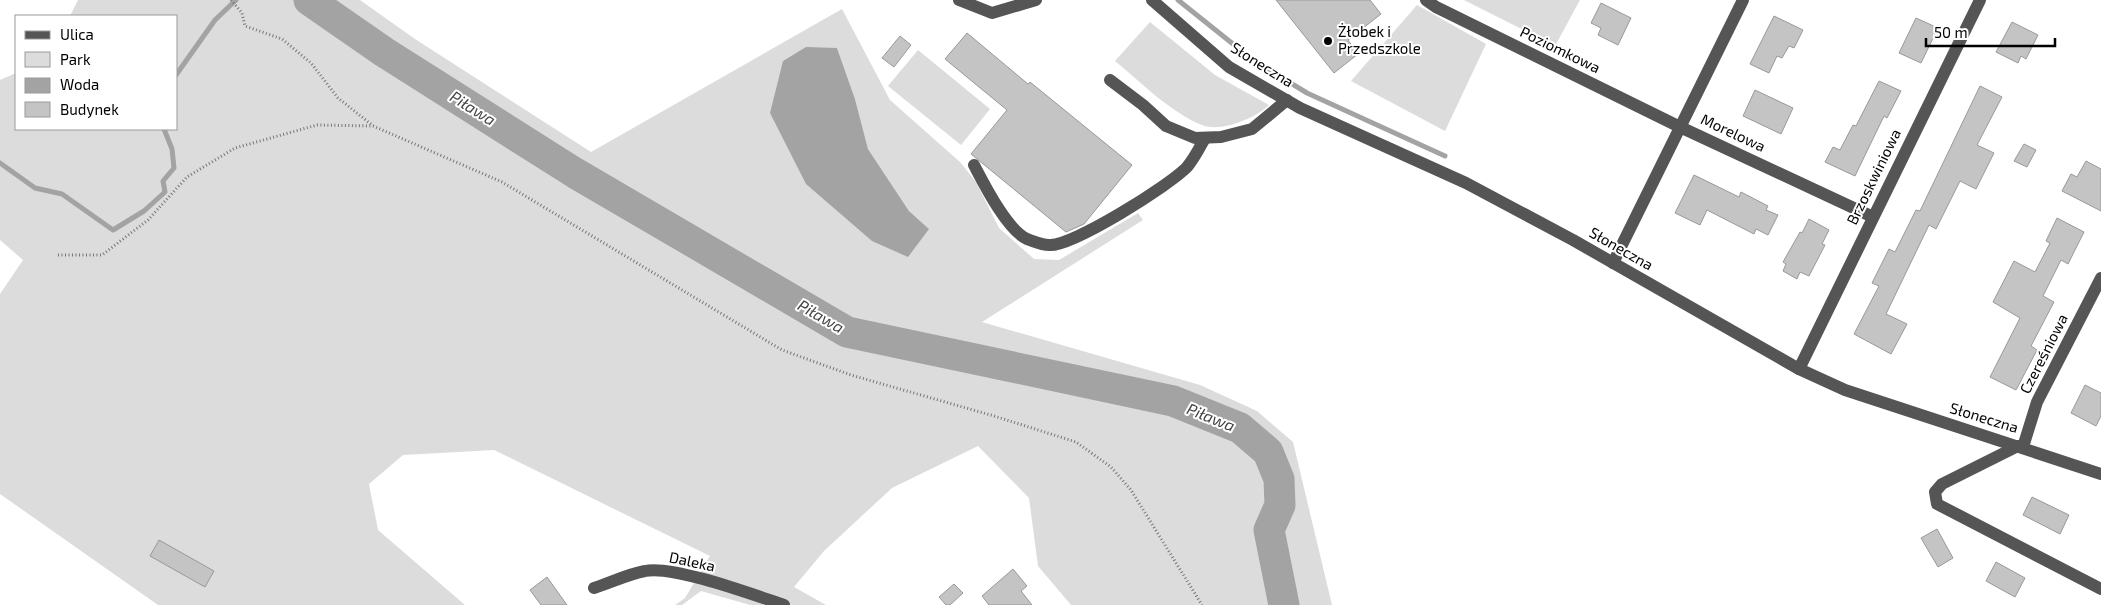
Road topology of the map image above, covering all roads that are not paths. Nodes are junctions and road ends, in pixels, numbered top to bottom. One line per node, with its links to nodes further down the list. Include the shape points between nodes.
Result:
1 (959, 0): 2 (street, via 992,12)
2 (1036, 0)
3 (1152, 0): 8 (street, Słoneczna, via 1229,67)
4 (1426, 0): 9 (street, Poziomkowa)
5 (1743, 0): 9 (street, Morelowa)
6 (1980, 0): 12 (street, Brzoskwiniowa)
7 (1110, 80): 10 (street, via 1166,126 1195,138)
8 (1287, 100): 10 (street, via 1252,129); 13 (street, Słoneczna, via 1466,183)
9 (1680, 127): 12 (street, Morelowa); 13 (street)
10 (1205, 138): 11 (street, via 1187,167 1164,184 1094,229 1063,243 1049,245 1025,238 1010,223 991,198)
11 (974, 165)
12 (1873, 217): 15 (street, Brzoskwiniowa)
13 (1613, 263): 15 (street, Słoneczna)
14 (2101, 278): 16 (street, Czereśniowa, via 2037,402)
15 (1799, 368): 16 (street, Słoneczna, via 1845,390)
16 (2020, 446): 17 (street, Słoneczna); 19 (street, via 1942,484 1935,492 1937,504)
17 (2101, 474)
18 (594, 588): 20 (street, Daleka, via 647,570 681,574)
19 (2101, 589)
20 (784, 605)

